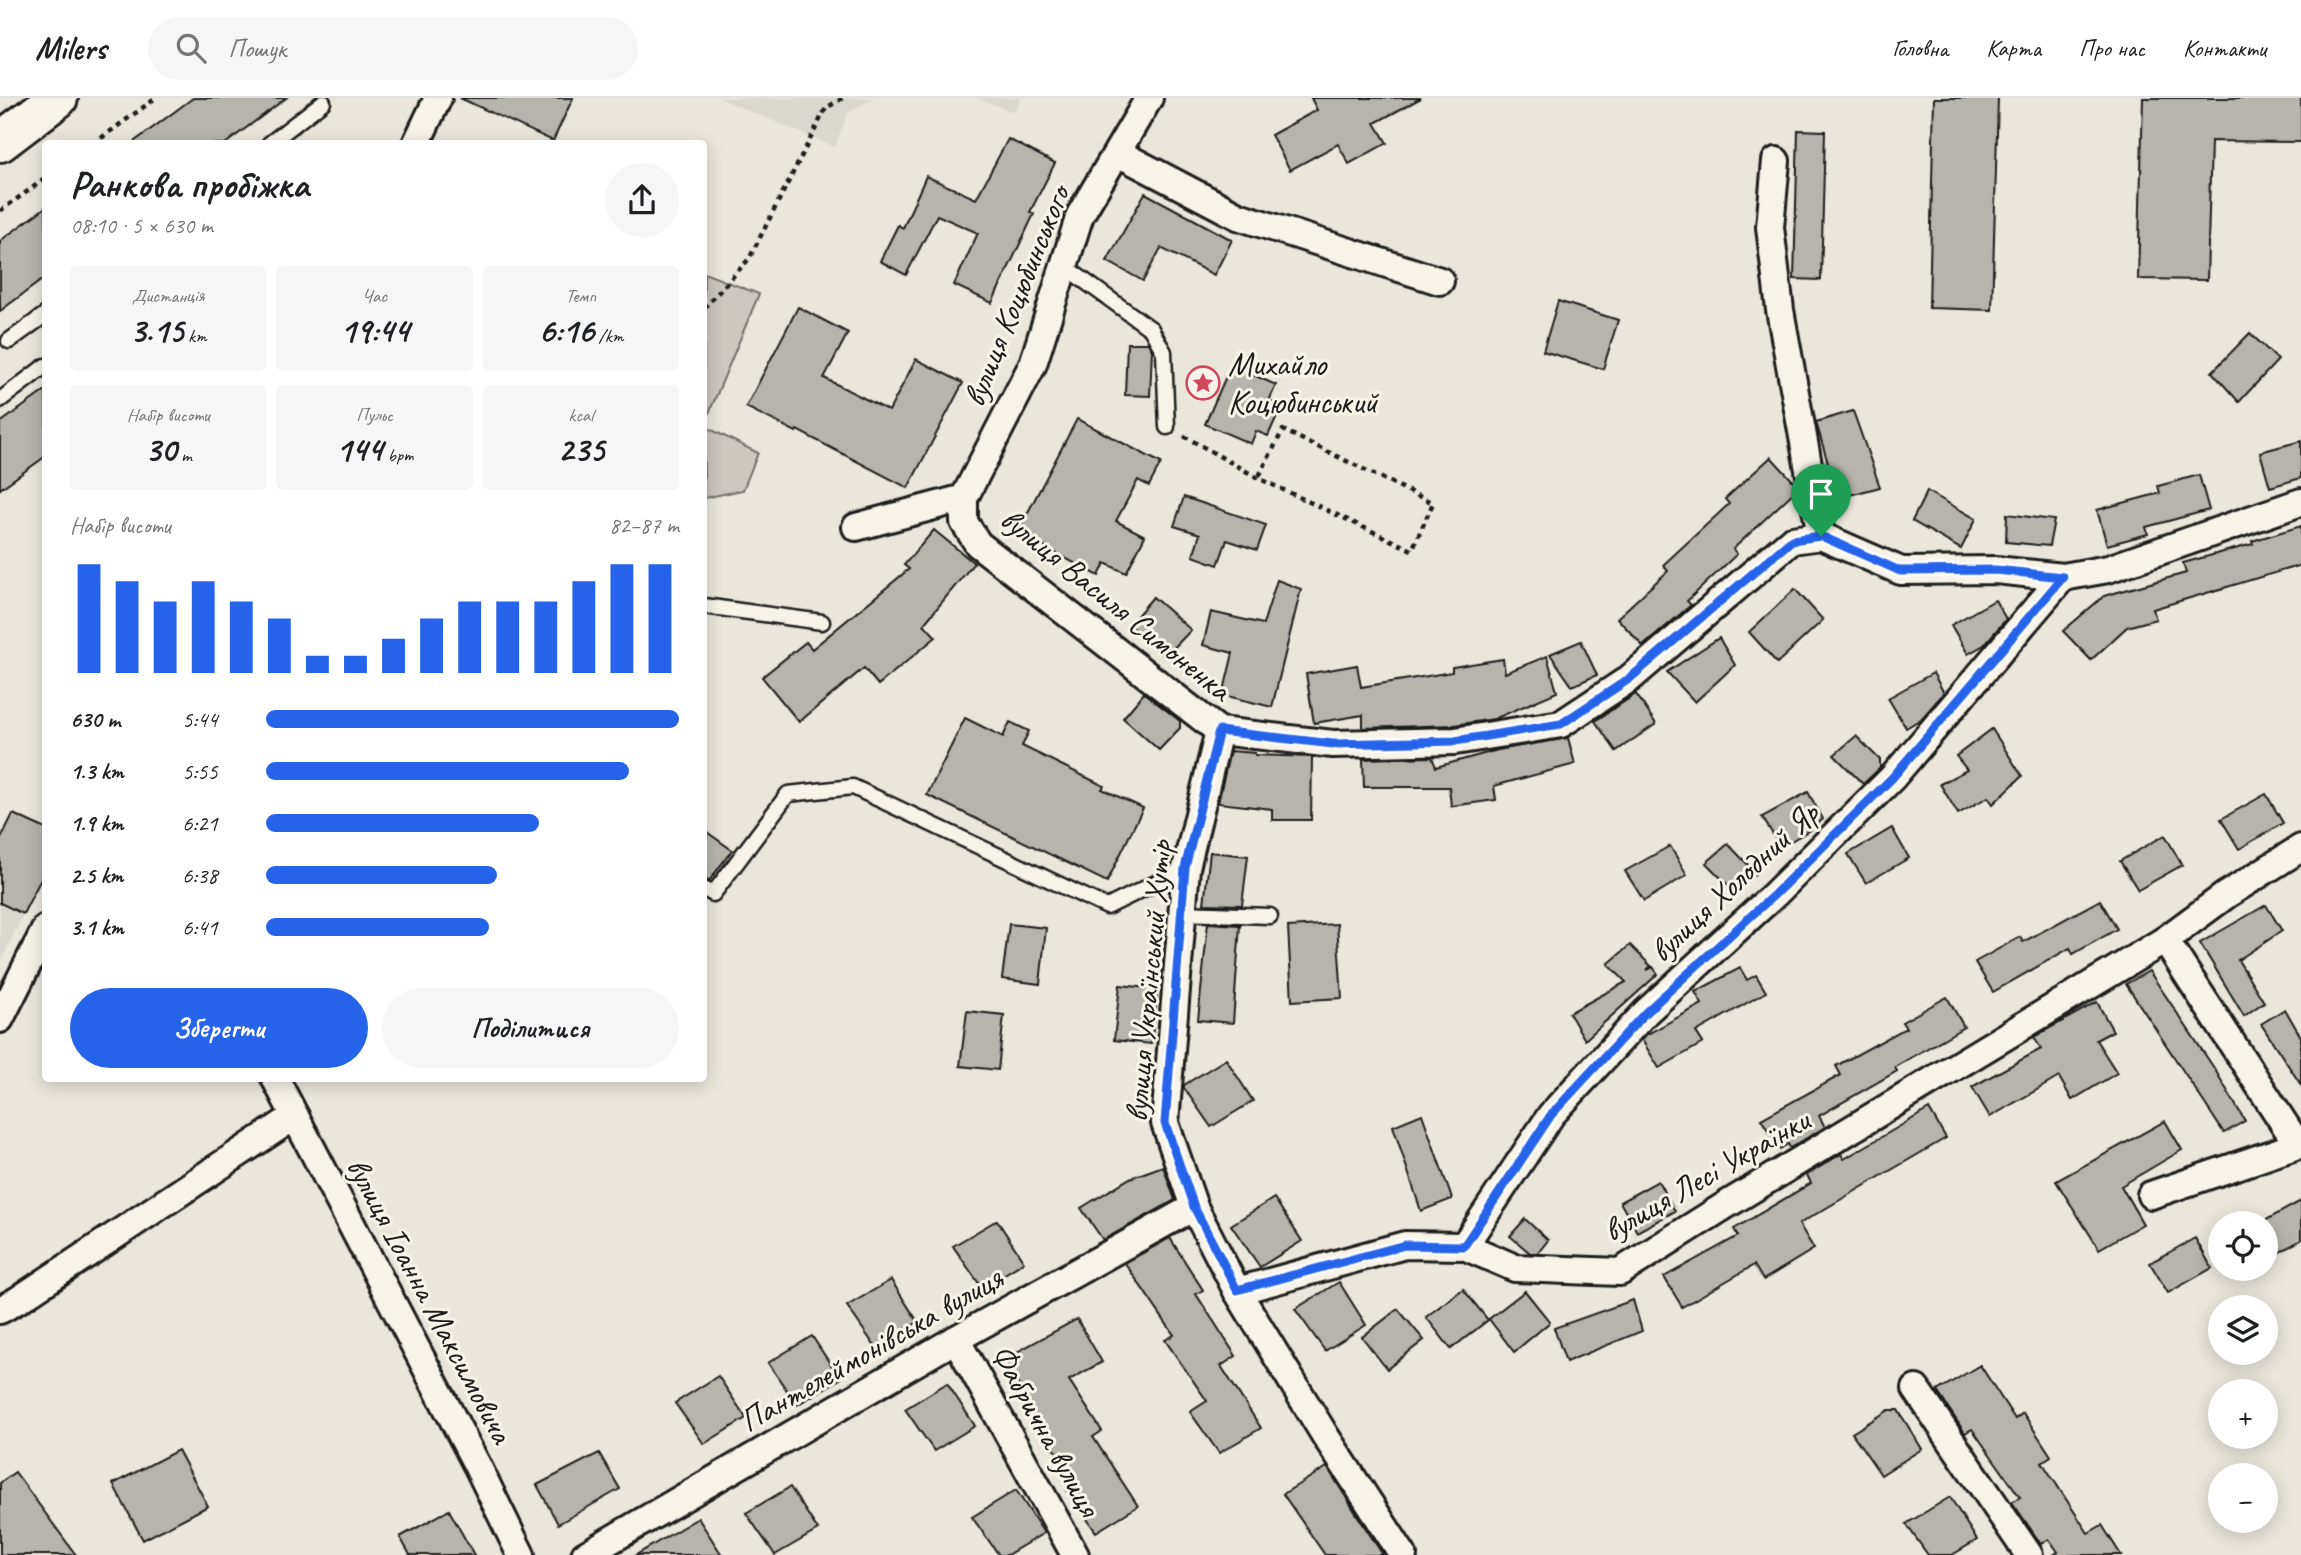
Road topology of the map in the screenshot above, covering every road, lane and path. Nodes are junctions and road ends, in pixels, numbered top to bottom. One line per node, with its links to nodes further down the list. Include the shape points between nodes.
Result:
1 (58, 98): 10 (main road)
2 (156, 98): 7 (path)
3 (438, 98): 9 (street)
4 (843, 98): 17 (path, via 826,108 749,259)
5 (1149, 98): 11 (street, вулиця Коцюбинського)
6 (323, 102): 8 (lane)
7 (98, 140)
8 (274, 140)
9 (418, 140)
10 (0, 142)
11 (1118, 153): 15 (street, вулиця Коцюбинського, via 1080,215); 16 (street, via 1238,216)
12 (1776, 161): 27 (street, via 1770,228 1780,310)
13 (42, 181): 14 (path)
14 (0, 211)
15 (1064, 266): 22 (lane, via 1151,329 1164,352); 24 (street, вулиця Коцюбинського, via 1033,364)
16 (1440, 281)
17 (707, 305)
18 (42, 317): 19 (lane)
19 (9, 341)
20 (42, 368): 21 (lane)
21 (0, 400)
22 (1167, 427): 23 (path)
23 (1258, 478): 23 (path, via 1412,550 1433,503 1283,429)
24 (964, 498): 26 (street); 31 (street, вулиця Василя Симоненка, via 964,522 978,544)
25 (2301, 502): 28 (street, via 2108,569)
26 (856, 527)
27 (1821, 536): 28 (street, via 1900,571 1996,570); 31 (street, вулиця Василя Симоненка, via 1792,540 1629,679 1561,724 1455,741 1333,744)
28 (2063, 577): 45 (street, вулиця Холодний Яр, via 1892,778 1646,1012 1551,1115)
29 (707, 606): 30 (lane)
30 (822, 622)
31 (1219, 731): 33 (street, вулиця Український Хутір)
32 (2301, 848): 38 (street, вулиця Лесі Українки)
33 (1185, 868): 34 (lane, via 1107,908 853,787 788,794 713,894); 35 (street, вулиця Український Хутір)
34 (707, 891)
35 (1182, 913): 36 (lane); 44 (street, вулиця Український Хутір, via 1165,1123)
36 (1270, 916)
37 (42, 936): 39 (street)
38 (2165, 940): 42 (street); 45 (street, вулиця Лесі Українки, via 1620,1272 1515,1268)
39 (0, 1019)
40 (277, 1082): 41 (street, вулиця Іоанна Максимовича)
41 (295, 1116): 47 (street); 50 (street, вулиця Іоанна Максимовича)
42 (2300, 1144): 43 (street)
43 (2151, 1195)
44 (1194, 1207): 46 (street, вулиця Український Хутір); 48 (street, Пантелеймонівська вулиця)
45 (1464, 1246): 46 (street, вулиця Лесі Українки, via 1405,1245)
46 (1237, 1290): 53 (street, вулиця Український Хутір)
47 (0, 1310)
48 (956, 1339): 51 (street, Пантелеймонівська вулиця); 52 (street, Фабрична вулиця)
49 (1916, 1389): 54 (street)
50 (521, 1555)
51 (586, 1555)
52 (1075, 1555)
53 (1403, 1555)
54 (2029, 1555)

